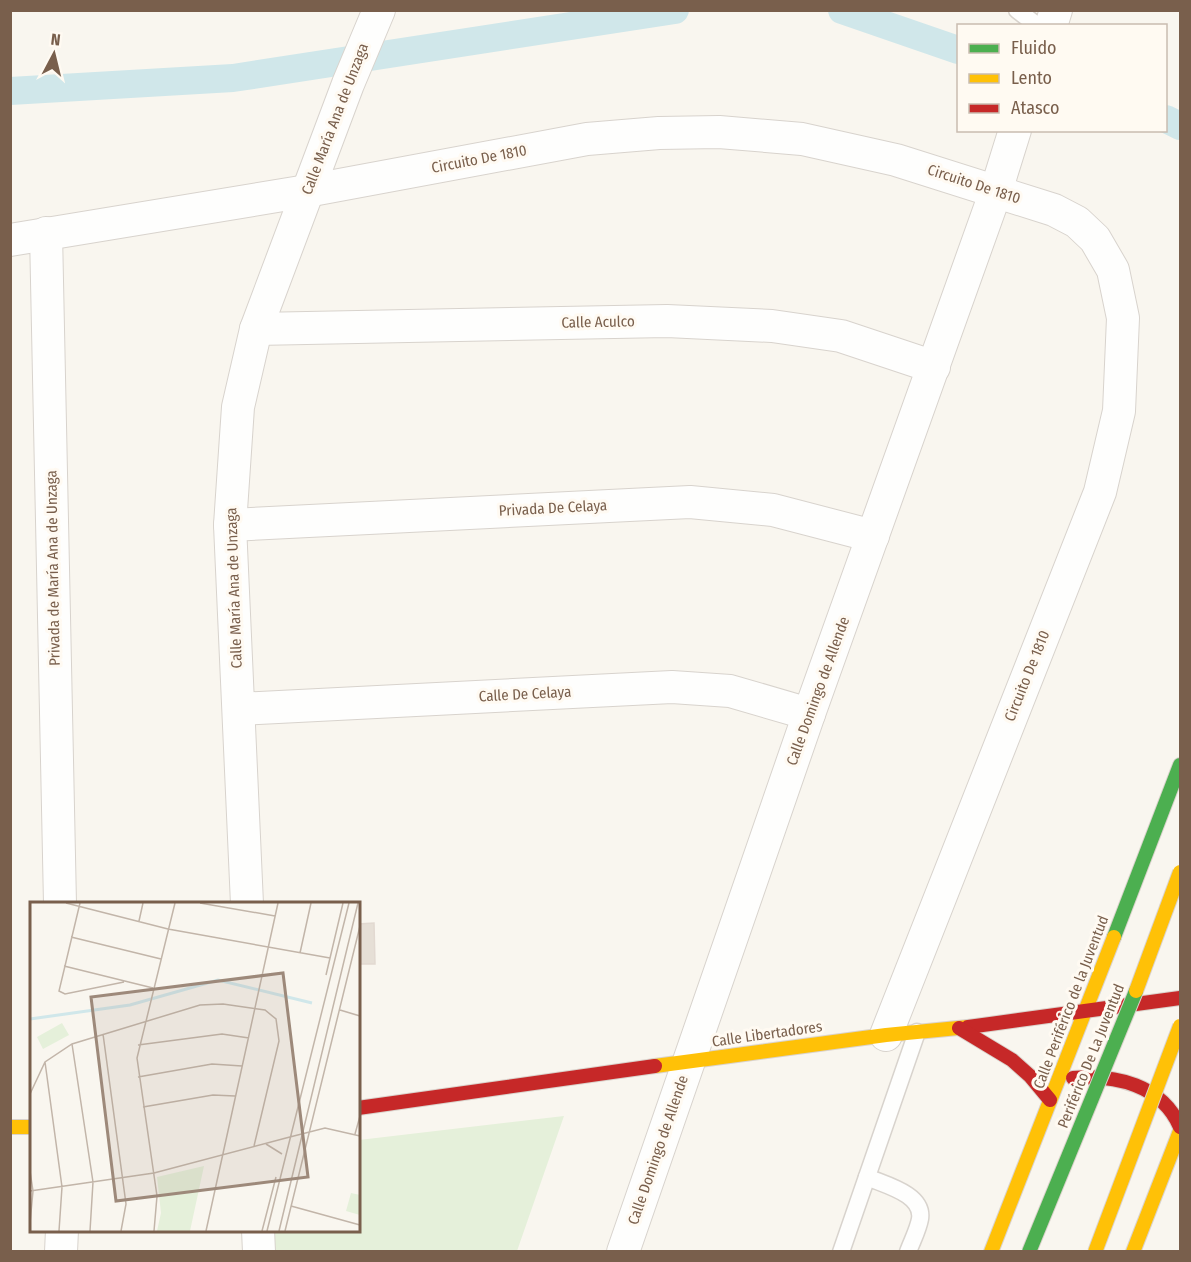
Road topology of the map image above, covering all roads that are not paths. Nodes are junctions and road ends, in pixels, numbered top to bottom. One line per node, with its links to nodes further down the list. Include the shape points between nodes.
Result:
1 (1017, 10): 3 (lane)
2 (374, 21): 5 (street, Calle María Ana de Unzaga)
3 (1035, 24)
4 (1014, 132): 6 (street, Calle Domingo de Allende)
5 (307, 191): 6 (street, Circuito De 1810, via 587,139 719,132 802,139 896,160); 7 (street, Circuito De 1810); 9 (street, Calle María Ana de Unzaga)
6 (996, 191): 10 (street, Calle Domingo de Allende); 26 (street, Circuito De 1810, via 1077,222 1095,239 1113,270 1123,318 1119,411 1100,492)
7 (46, 233): 8 (street, Circuito De 1810); 18 (street, Privada de María Ana de Unzaga)
8 (10, 240)
9 (256, 329): 10 (street, Calle Aculco, via 667,321 772,326 841,336); 11 (street, Calle María Ana de Unzaga, via 238,407)
10 (934, 367): 12 (street, Calle Domingo de Allende)
11 (230, 525): 12 (street, Privada De Celaya, via 690,502 773,510); 13 (street, Calle María Ana de Unzaga)
12 (873, 536): 14 (street, Calle Domingo de Allende)
13 (238, 709): 14 (street, Calle De Celaya, via 672,687 730,692); 19 (street, Calle María Ana de Unzaga)
14 (809, 714): 27 (street, Calle Domingo de Allende)
15 (1180, 765): 17 (main road, Calle Periférico de la Juventud)
16 (1180, 872): 43 (main road, Periférico De La Juventud, bridge, via 1132,1001)
17 (1136, 880): 20 (main road, via 1151,899); 22 (main road, Calle Periférico de la Juventud)
18 (60, 902)
19 (247, 902)
20 (1180, 916)
21 (1180, 998): 22 (main road, Calle Libertadores)
22 (1086, 1009): 24 (main road, Calle Libertadores); 28 (main road, Calle Periférico de la Juventud)
23 (1180, 1026): 44 (main road, bridge)
24 (959, 1028): 25 (main road, Calle Libertadores); 29 (main road, via 1012,1060)
25 (917, 1032): 26 (main road, Calle Libertadores); 34 (lane)
26 (886, 1035): 27 (main road, Calle Libertadores)
27 (689, 1061): 30 (main road, Calle Libertadores); 39 (street, Calle Domingo de Allende)
28 (1058, 1083): 29 (main road, Calle Periférico de la Juventud); 33 (main road, via 1091,1076 1133,1085 1170,1108)
29 (1050, 1100): 42 (main road, Calle Periférico de la Juventud)
30 (360, 1108)
31 (10, 1127): 32 (main road)
32 (30, 1127)
33 (1180, 1129): 45 (main road)
34 (867, 1177): 40 (lane); 41 (lane, via 910,1196 917,1204 920,1219)
35 (62, 1232): 37 (street)
36 (258, 1232): 38 (street)
37 (62, 1251)
38 (259, 1251)
39 (622, 1251)
40 (841, 1251)
41 (908, 1251)
42 (991, 1251)
43 (1029, 1251)
44 (1095, 1251)
45 (1133, 1251)

